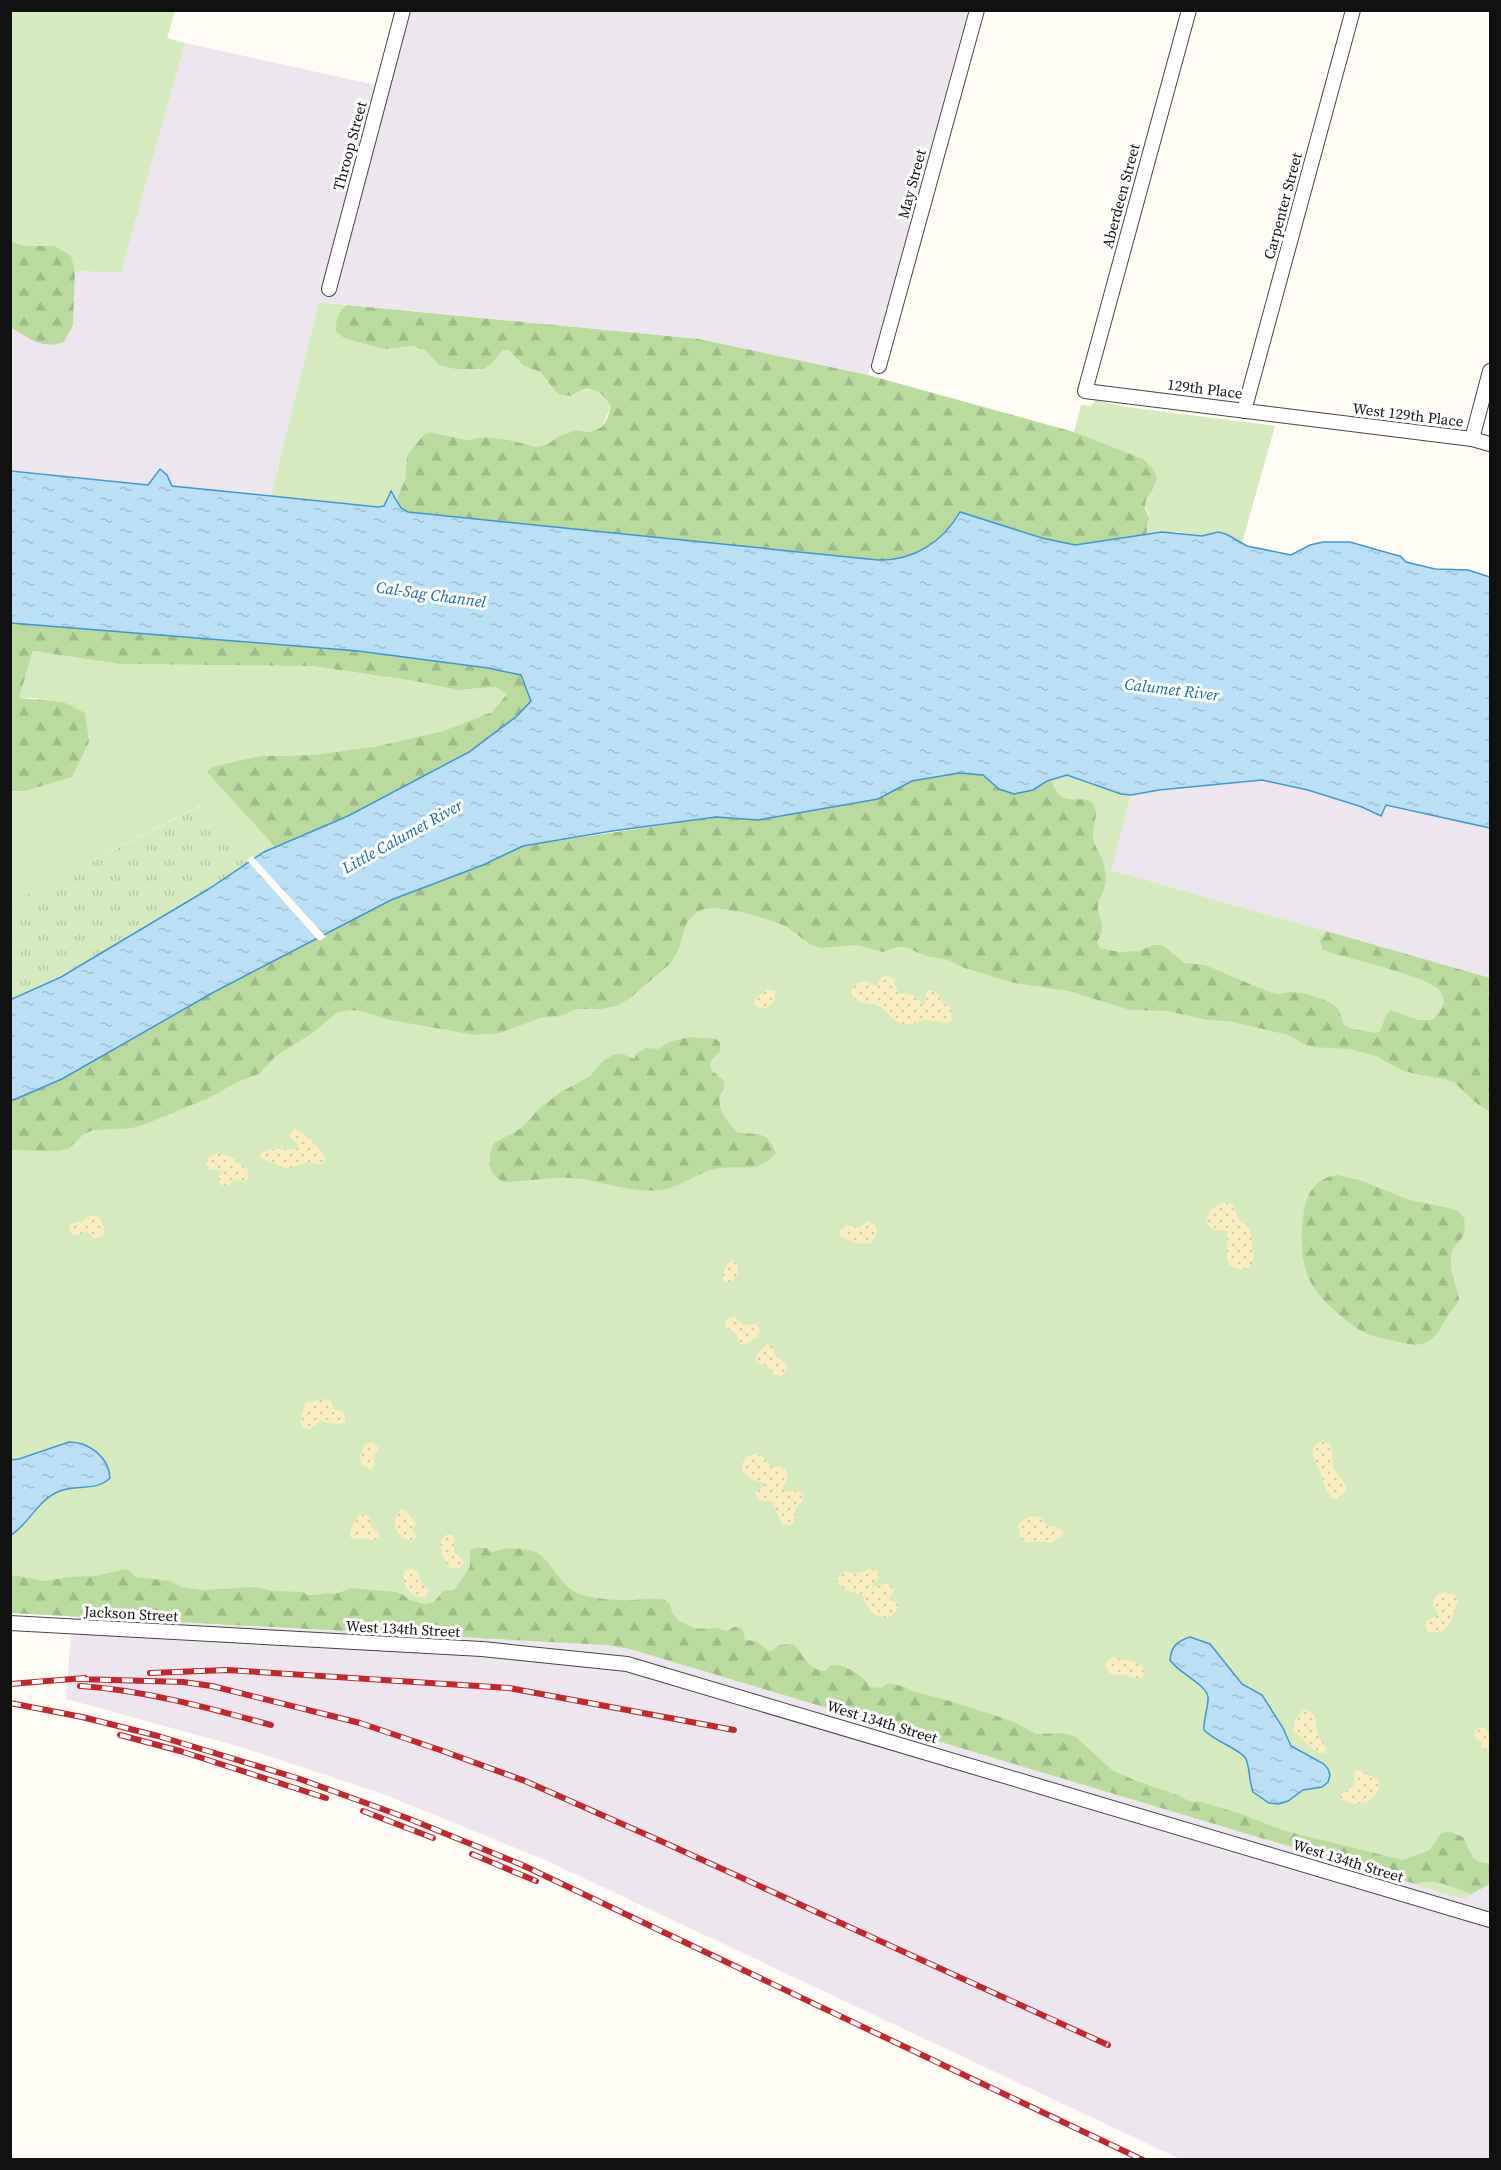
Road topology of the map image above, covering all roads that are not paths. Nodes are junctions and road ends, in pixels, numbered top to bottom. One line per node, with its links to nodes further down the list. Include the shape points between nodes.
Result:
1 (403, 10): 5 (street, Throop Street)
2 (977, 10): 6 (street, May Street)
3 (1189, 10): 8 (street, Aberdeen Street)
4 (1353, 10): 9 (street, Carpenter Street)
5 (329, 289)
6 (879, 366)
7 (1491, 371): 11 (street)
8 (1085, 391): 9 (street, 129th Place)
9 (1244, 411): 10 (street, 129th Place)
10 (1322, 421): 11 (street, West 129th Place)
11 (1472, 439): 12 (street, West 129th Place)
12 (1491, 444)
13 (10, 1623): 14 (street, Jackson Street)
14 (249, 1637): 15 (street, West 134th Street, via 482,1649 627,1664)
15 (1491, 1920)

